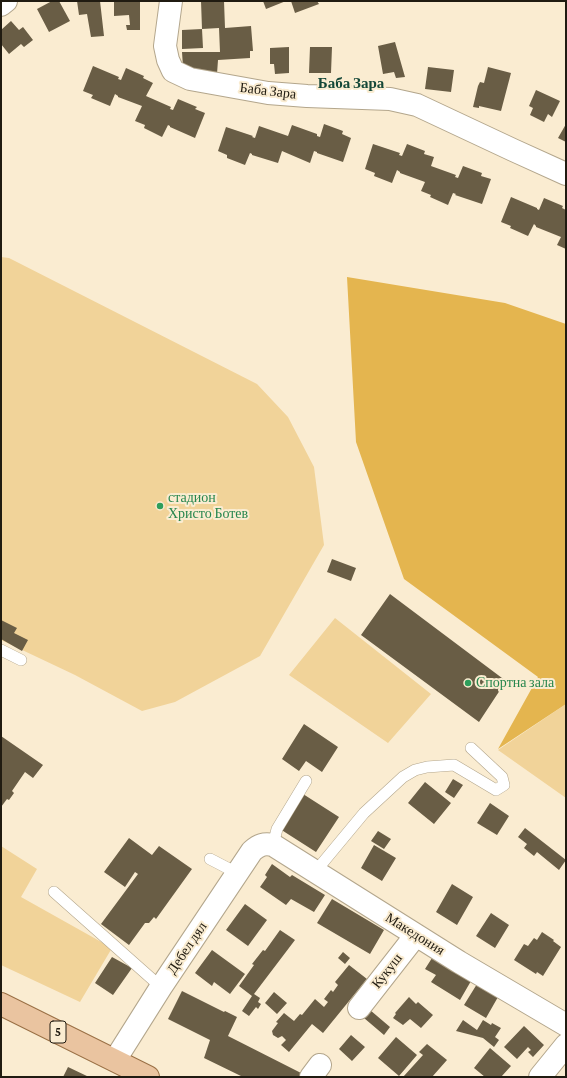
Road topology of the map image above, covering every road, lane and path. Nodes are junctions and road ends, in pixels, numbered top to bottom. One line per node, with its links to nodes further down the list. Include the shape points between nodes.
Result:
1 (6, 1): 3 (street)
2 (171, 1): 4 (street, Баба Зара, via 165,46 168,60 174,71 190,79 268,93 390,99 417,105)
3 (1, 5)
4 (566, 174)
5 (1, 650): 6 (lane)
6 (21, 660)
7 (471, 748): 11 (lane, via 502,777 504,785 496,790 454,765 415,770 403,777 364,813)
8 (306, 781): 9 (lane)
9 (269, 844): 11 (street, Македония); 12 (street, Дебел дял, via 258,846 252,851)
10 (210, 859): 12 (lane)
11 (315, 872): 14 (street, Македония)
12 (237, 873): 15 (street, Дебел дял)
13 (54, 892): 15 (lane)
14 (416, 935): 17 (street, Кукуш); 18 (street, Македония)
15 (161, 987): 20 (street, Дебел дял)
16 (1, 1004): 20 (main road, 5)
17 (359, 1008)
18 (566, 1025)
19 (566, 1046): 22 (street)
20 (115, 1060): 21 (main road, 5)
21 (148, 1077)
22 (540, 1077)

